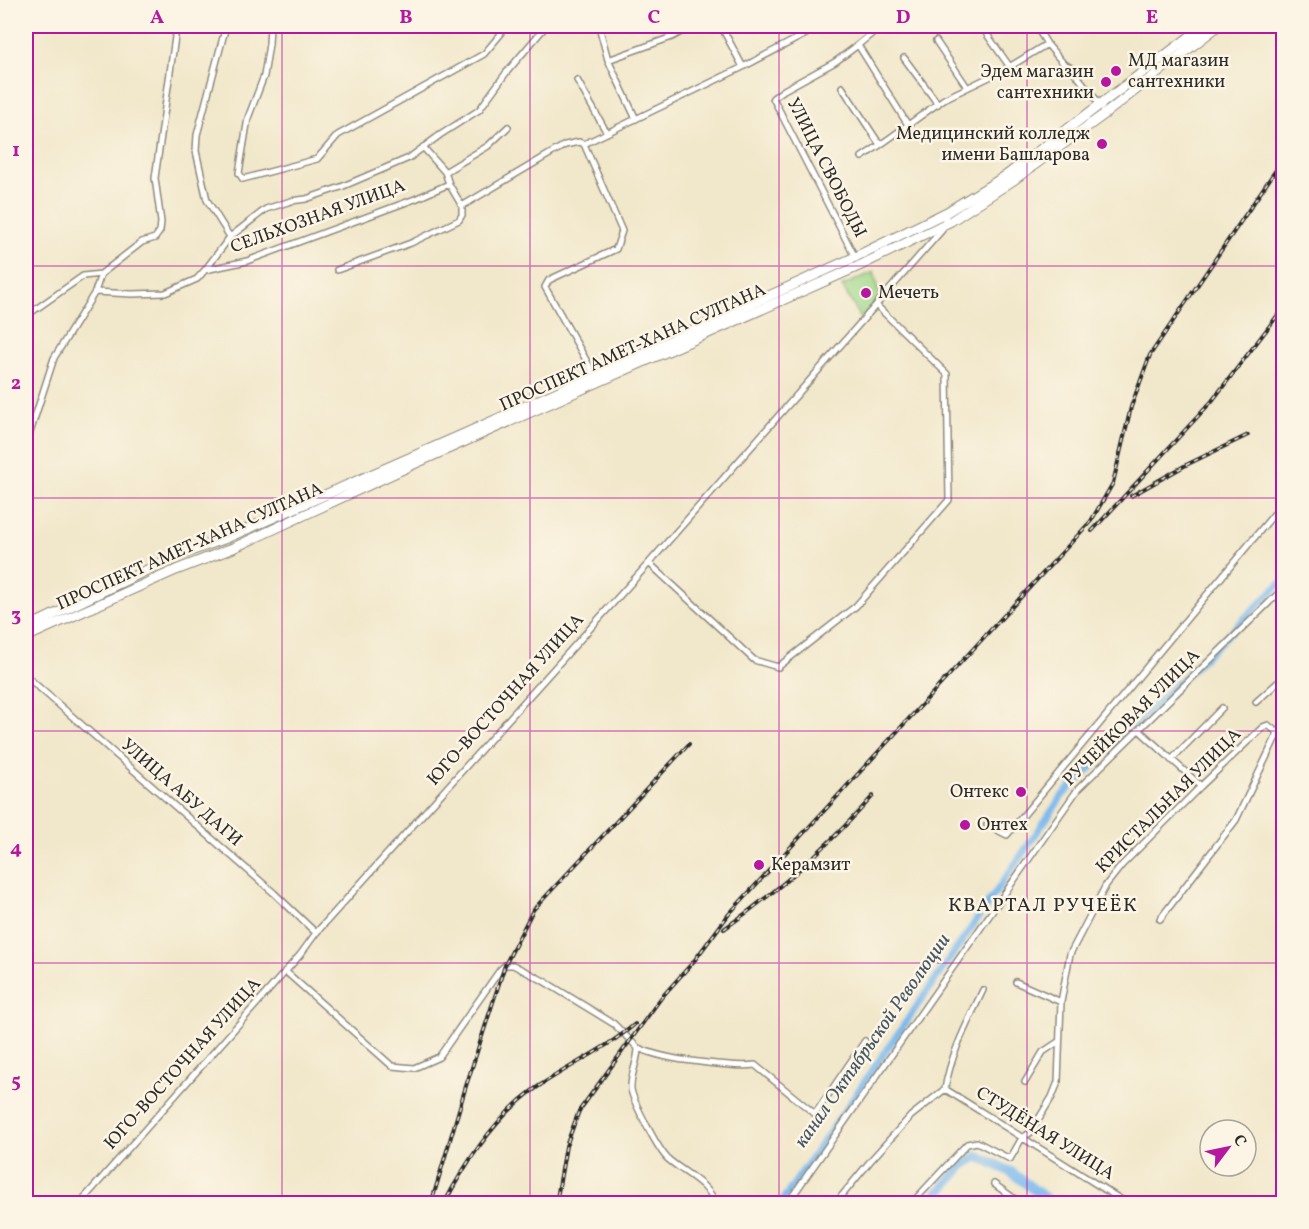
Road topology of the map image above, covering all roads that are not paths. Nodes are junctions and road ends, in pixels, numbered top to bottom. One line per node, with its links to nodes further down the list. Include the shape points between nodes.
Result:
1 (226, 26): 40 (street, via 196,151 207,200)
2 (270, 26): 3 (street, via 264,75 249,118 239,173 243,179 317,159 338,135 484,54)
3 (503, 26)
4 (546, 26): 33 (street, via 479,110)
5 (599, 26): 19 (street)
6 (692, 26): 19 (street)
7 (721, 26): 20 (street)
8 (821, 26): 20 (street)
9 (881, 26): 17 (street)
10 (981, 26): 21 (street)
11 (1036, 26): 16 (street)
12 (1204, 26): 26 (main road)
13 (1218, 26): 26 (main road, ПРОСПЕКТ АМЕТ-ХАНА СУЛТАНА)
14 (175, 37): 44 (street, via 155,178 160,231)
15 (936, 41): 24 (street)
16 (1047, 44): 21 (street); 26 (street)
17 (858, 45): 28 (street); 41 (street, УЛИЦА СВОБОДЫ, via 773,98)
18 (904, 58): 25 (street)
19 (608, 60): 27 (street)
20 (743, 66): 27 (street)
21 (1010, 67): 24 (street)
22 (577, 80): 30 (street)
23 (842, 87): 32 (street)
24 (967, 87): 25 (street)
25 (938, 104): 28 (street)
26 (1103, 109): 38 (main road); 39 (main road, ПРОСПЕКТ АМЕТ-ХАНА СУЛТАНА, via 1012,181)
27 (636, 119): 30 (street)
28 (908, 125): 32 (street)
29 (508, 127): 35 (street, via 488,146)
30 (607, 133): 31 (street)
31 (584, 144): 37 (street, via 565,145); 48 (street, via 622,231 616,249 549,280 545,287)
32 (880, 145): 34 (street)
33 (423, 147): 35 (street); 40 (street, via 409,158 341,187 266,209)
34 (862, 157)
35 (445, 172): 36 (street)
36 (448, 184): 37 (street); 42 (street, СЕЛЬХОЗНАЯ УЛИЦА, via 415,200 247,261)
37 (462, 206): 43 (street, via 459,220 411,243)
38 (947, 213): 39 (street, ЮГО-ВОСТОЧНАЯ УЛИЦА); 41 (main road)
39 (944, 225): 41 (main road, ПРОСПЕКТ АМЕТ-ХАНА СУЛТАНА); 46 (street, ЮГО-ВОСТОЧНАЯ УЛИЦА)
40 (230, 237): 42 (street)
41 (857, 262): 48 (main road, ПРОСПЕКТ АМЕТ-ХАНА СУЛТАНА)
42 (205, 270): 45 (street, СЕЛЬХОЗНАЯ УЛИЦА, via 197,279 165,293)
43 (337, 270)
44 (101, 274): 45 (street); 47 (street, via 83,276)
45 (95, 292): 49 (street, via 54,358)
46 (876, 305): 51 (street, ЮГО-ВОСТОЧНАЯ УЛИЦА); 51 (street, via 947,374 949,500 856,606 778,667 754,660)
47 (26, 316)
48 (596, 378): 53 (main road, via 229,537 174,557); 54 (main road, ПРОСПЕКТ АМЕТ-ХАНА СУЛТАНА, via 233,548)
49 (26, 445)
50 (1284, 505): 64 (street, via 1007,835)
51 (649, 563): 66 (street, ЮГО-ВОСТОЧНАЯ УЛИЦА)
52 (1284, 588): 60 (street, РУЧЕЙКОВАЯ УЛИЦА)
53 (26, 628)
54 (26, 637)
55 (26, 676): 66 (street, УЛИЦА АБУ ДАГИ)
56 (1284, 677): 57 (street)
57 (1256, 702)
58 (1222, 708): 62 (street, КРИСТАЛЬНАЯ УЛИЦА)
59 (1284, 723): 61 (street)
60 (1139, 730): 62 (street); 80 (street, РУЧЕЙКОВАЯ УЛИЦА, via 1078,789)
61 (1281, 735): 63 (street, КРИСТАЛЬНАЯ УЛИЦА, via 1268,725 1263,727); 65 (street, via 1236,820)
62 (1172, 760): 63 (street)
63 (1201, 786): 70 (street, КРИСТАЛЬНАЯ УЛИЦА, via 1106,885 1070,954)
64 (987, 825)
65 (1160, 920)
66 (316, 933): 67 (street, ЮГО-ВОСТОЧНАЯ УЛИЦА)
67 (285, 971): 73 (street, via 392,1066 414,1068 439,1057 505,965 513,965 542,980 614,1024); 78 (street, ЮГО-ВОСТОЧНАЯ УЛИЦА)
68 (1017, 982): 70 (street)
69 (983, 990): 75 (street, via 958,1042)
70 (1061, 1002): 72 (street, КРИСТАЛЬНАЯ УЛИЦА)
71 (865, 1041): 73 (street, via 815,1114 755,1065 687,1061)
72 (1058, 1042): 74 (street, via 1043,1052); 76 (street, КРИСТАЛЬНАЯ УЛИЦА, via 1058,1082 1030,1133)
73 (638, 1048): 79 (street, via 631,1079 636,1105 666,1157 705,1187)
74 (1025, 1082)
75 (945, 1089): 76 (street, СТУДЁНАЯ УЛИЦА); 81 (street, via 911,1116)
76 (1023, 1138): 82 (street, КРИСТАЛЬНАЯ УЛИЦА, via 1010,1159 977,1142 967,1144); 84 (street, СТУДЁНАЯ УЛИЦА)
77 (994, 1184): 83 (street)
78 (79, 1203)
79 (716, 1203)
80 (787, 1203)
81 (835, 1203)
82 (911, 1203)
83 (1022, 1203)
84 (1128, 1203)

